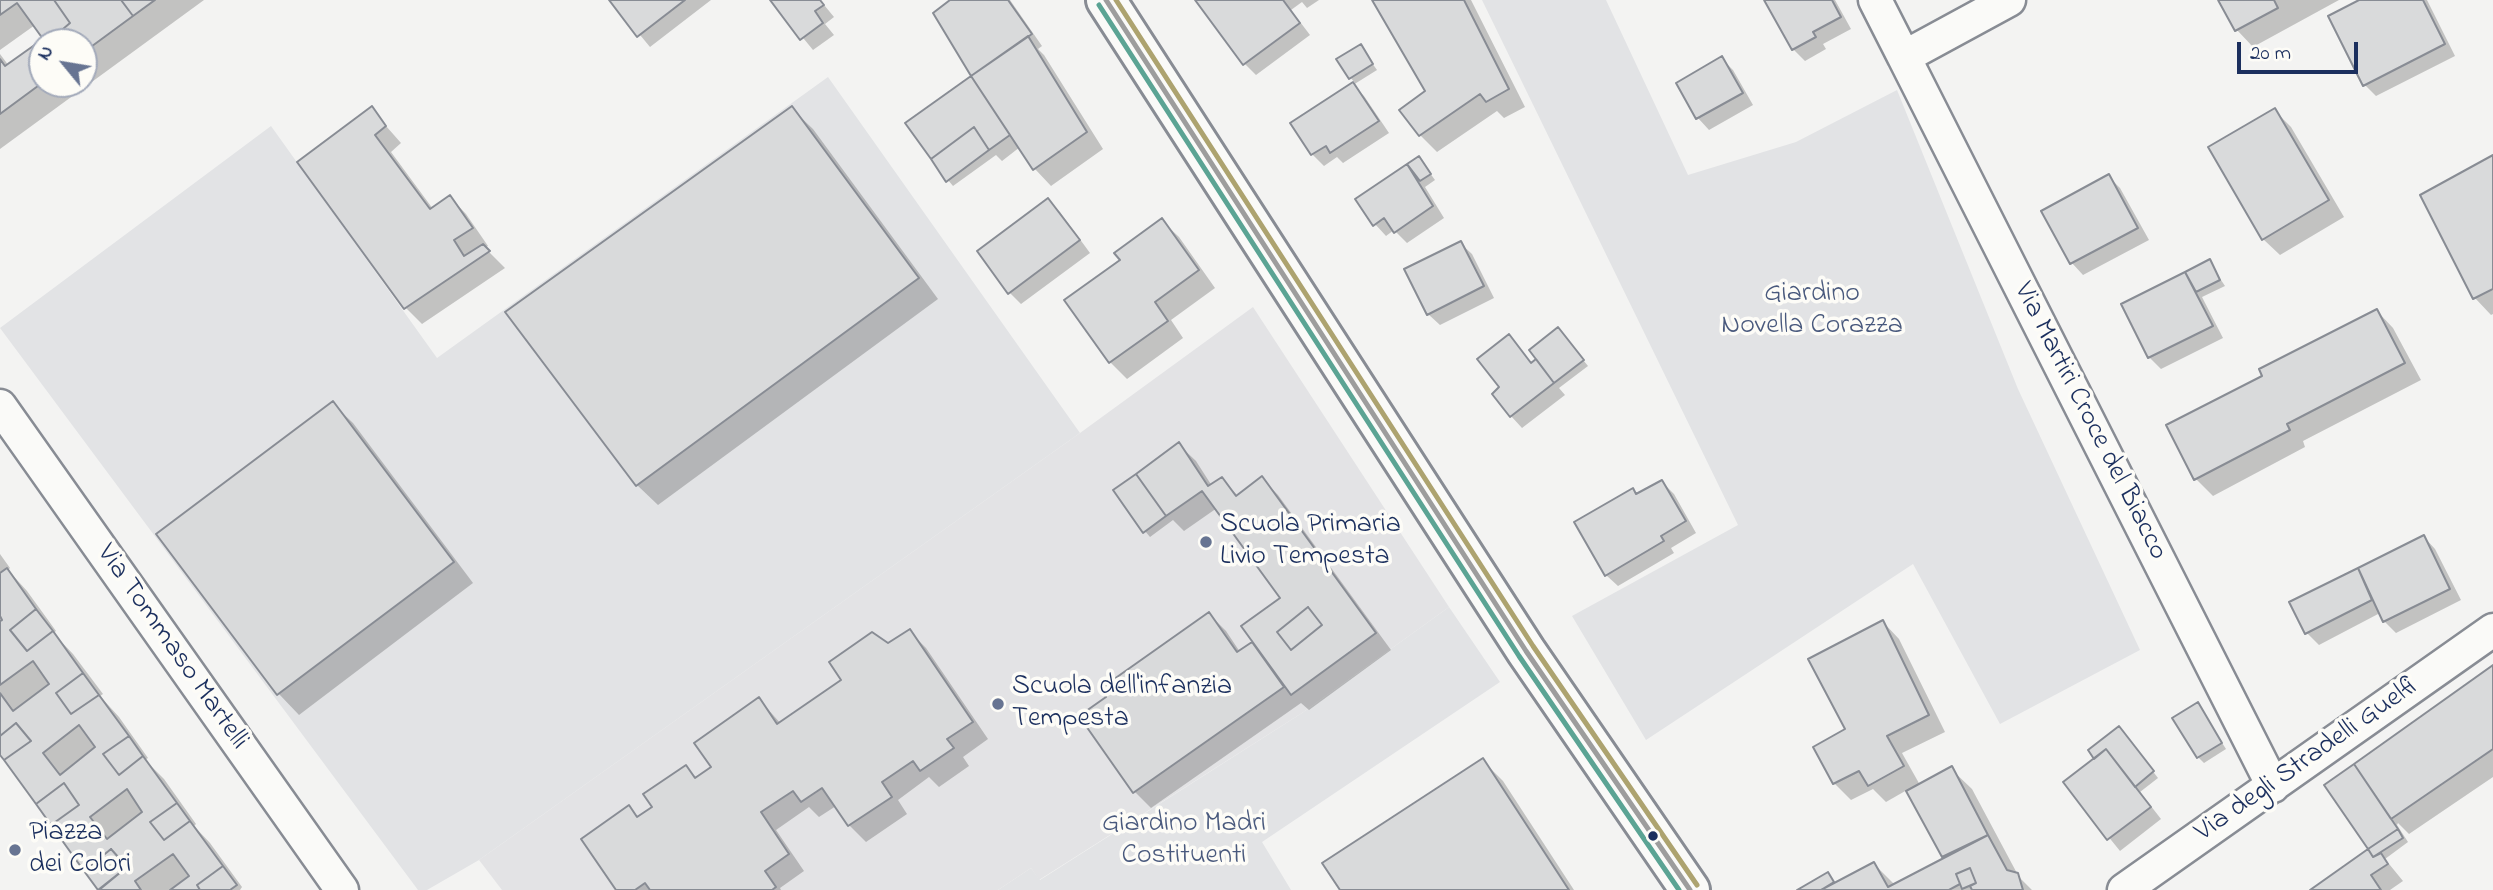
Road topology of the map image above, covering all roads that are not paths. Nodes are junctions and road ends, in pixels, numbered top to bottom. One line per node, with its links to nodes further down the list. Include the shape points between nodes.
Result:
1 (1106, 0): 9 (main road, via 1526,651)
2 (1875, 0): 4 (street, Via Martiri Croce del Biacco)
3 (2009, 0): 4 (street)
4 (1904, 57): 7 (street, Via Martiri Croce del Biacco)
5 (0, 406): 8 (street, Via Tommaso Martelli)
6 (2493, 630): 7 (street, Via degli Stradelli Guelfi)
7 (2273, 786): 10 (street, Via degli Stradelli Guelfi)
8 (342, 890)
9 (1690, 890)
10 (2124, 890)

